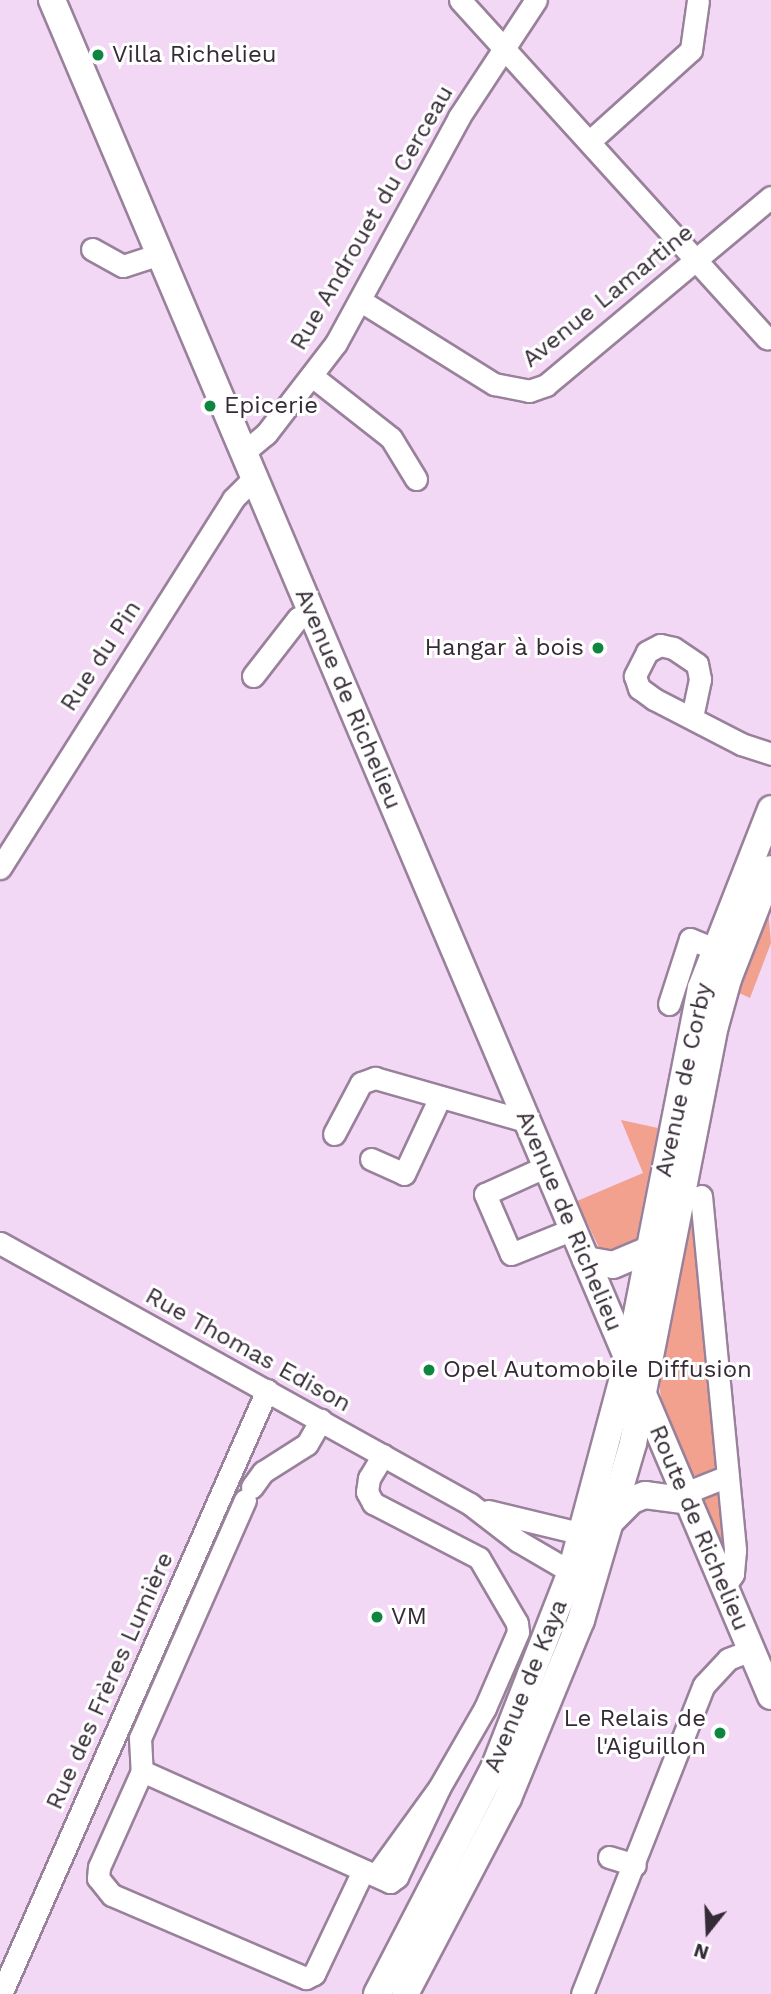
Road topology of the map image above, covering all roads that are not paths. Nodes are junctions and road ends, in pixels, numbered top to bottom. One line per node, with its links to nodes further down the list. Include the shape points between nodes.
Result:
1 (51, 0): 9 (main road, Avenue de Richelieu)
2 (460, 0): 5 (street)
3 (536, 0): 5 (street, Rue Androuet du Cerceau)
4 (698, 0): 6 (street, via 691,50)
5 (503, 46): 6 (street); 11 (street, Rue Androuet du Cerceau, via 429,168)
6 (590, 141): 10 (street)
7 (771, 197): 10 (street, Avenue Lamartine)
8 (92, 249): 9 (street, via 123,266)
9 (159, 254): 14 (main road, Avenue de Richelieu)
10 (698, 259): 11 (street, Avenue Lamartine, via 546,385 529,391 494,384); 12 (street)
11 (361, 301): 13 (street, Rue Androuet du Cerceau)
12 (767, 339)
13 (312, 376): 14 (street, Rue Androuet du Cerceau, via 266,435); 16 (street, via 391,438)
14 (243, 453): 15 (main road, Avenue de Richelieu)
15 (254, 478): 17 (main road, Avenue de Richelieu); 22 (street, Rue du Pin, via 233,499)
16 (416, 479)
17 (311, 612): 18 (street, via 298,618); 27 (main road, Avenue de Richelieu)
18 (253, 676)
19 (692, 718): 20 (street)
20 (771, 754)
21 (771, 809): 24 (main road, Avenue de Corby)
22 (0, 868)
23 (771, 869): 38 (main road, Avenue de Corby, via 728,979 715,1026)
24 (715, 949): 25 (street, via 690,940); 34 (main road, Avenue de Corby, via 693,1021)
25 (670, 1004)
26 (440, 1097): 27 (street); 28 (street, via 375,1078 361,1083); 29 (street, via 404,1174)
27 (529, 1122): 30 (main road, Avenue de Richelieu)
28 (334, 1134)
29 (370, 1158)
30 (547, 1166): 32 (main road, Avenue de Richelieu); 32 (street, via 485,1194 511,1254)
31 (701, 1196): 41 (street)
32 (573, 1229): 35 (main road, Avenue de Richelieu)
33 (0, 1243): 37 (street, Rue Thomas Edison)
34 (648, 1250): 35 (main road, via 613,1265); 36 (main road, Avenue de Corby)
35 (586, 1260): 36 (main road, Avenue de Richelieu)
36 (628, 1360): 38 (main road, Avenue de Richelieu); 45 (main road, Avenue de Kaya)
37 (267, 1390): 39 (street, Rue Thomas Edison); 53 (street, Rue des Frères Lumière)
38 (643, 1398): 42 (main road, Route de Richelieu); 44 (main road, Avenue de Kaya)
39 (321, 1420): 40 (street, Rue Thomas Edison); 49 (street, via 307,1444 263,1472 249,1494 140,1738)
40 (383, 1455): 43 (street, Rue Thomas Edison); 52 (street, via 369,1478 367,1492 373,1503 479,1558 518,1632 485,1708 439,1788 397,1877 390,1882)
41 (729, 1476): 42 (street); 46 (street, via 735,1550 733,1574)
42 (687, 1497): 44 (main road, via 632,1500); 46 (main road, Route de Richelieu)
43 (470, 1504): 45 (street, Rue Thomas Edison, via 517,1521); 45 (street, Rue Thomas Edison, via 518,1541)
44 (612, 1521): 45 (main road, Avenue de Kaya)
45 (588, 1557): 54 (main road, Avenue de Kaya, via 495,1766); 55 (main road, Avenue de Kaya, via 513,1786)
46 (726, 1584): 47 (main road, Route de Richelieu)
47 (752, 1650): 48 (main road, Route de Richelieu); 51 (street, via 721,1664 704,1685)
48 (771, 1696)
49 (142, 1771): 52 (street); 52 (street, via 99,1867 98,1878 112,1895 306,1978 314,1973)
50 (608, 1857): 51 (street)
51 (635, 1865): 56 (street)
52 (370, 1873)
53 (1, 1994)
54 (377, 1994)
55 (405, 1994)
56 (582, 1994)

